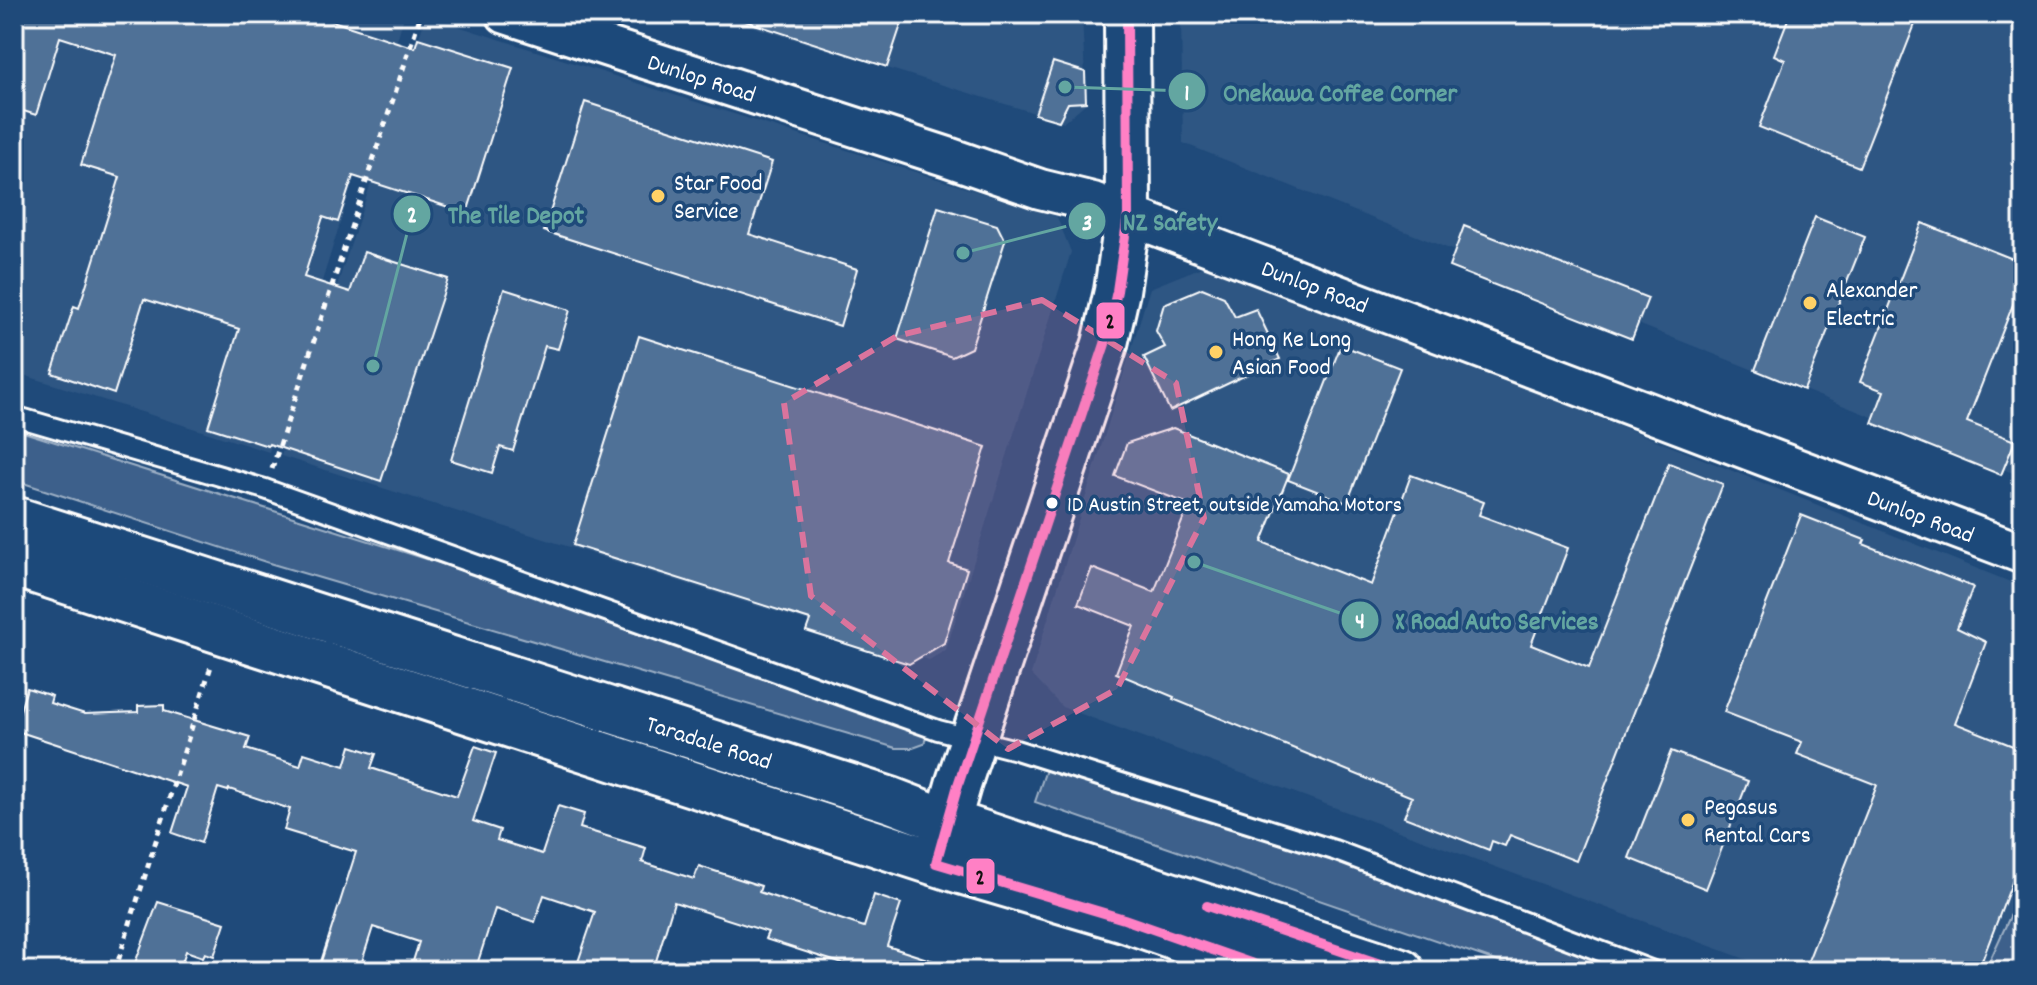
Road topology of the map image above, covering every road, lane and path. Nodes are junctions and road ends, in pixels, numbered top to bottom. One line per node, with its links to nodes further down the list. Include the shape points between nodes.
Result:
1 (421, 14): 6 (path)
2 (506, 14): 4 (street, Dunlop Road)
3 (1127, 14): 4 (main road)
4 (1128, 215): 8 (street, Dunlop Road); 11 (main road, via 1105,344)
5 (14, 416): 6 (lane)
6 (265, 489): 11 (lane, via 938,730)
7 (14, 519): 12 (main road, Taradale Road, via 891,800)
8 (2023, 554)
9 (14, 564): 10 (main road, Taradale Road)
10 (222, 630): 12 (main road, Taradale Road); 13 (path)
11 (975, 738): 12 (main road); 16 (lane, via 1334,850)
12 (942, 842): 14 (main road, Taradale Road, via 1124,919); 15 (main road, Taradale Road)
13 (115, 971)
14 (1271, 971)
15 (1401, 971)
16 (1653, 971)

